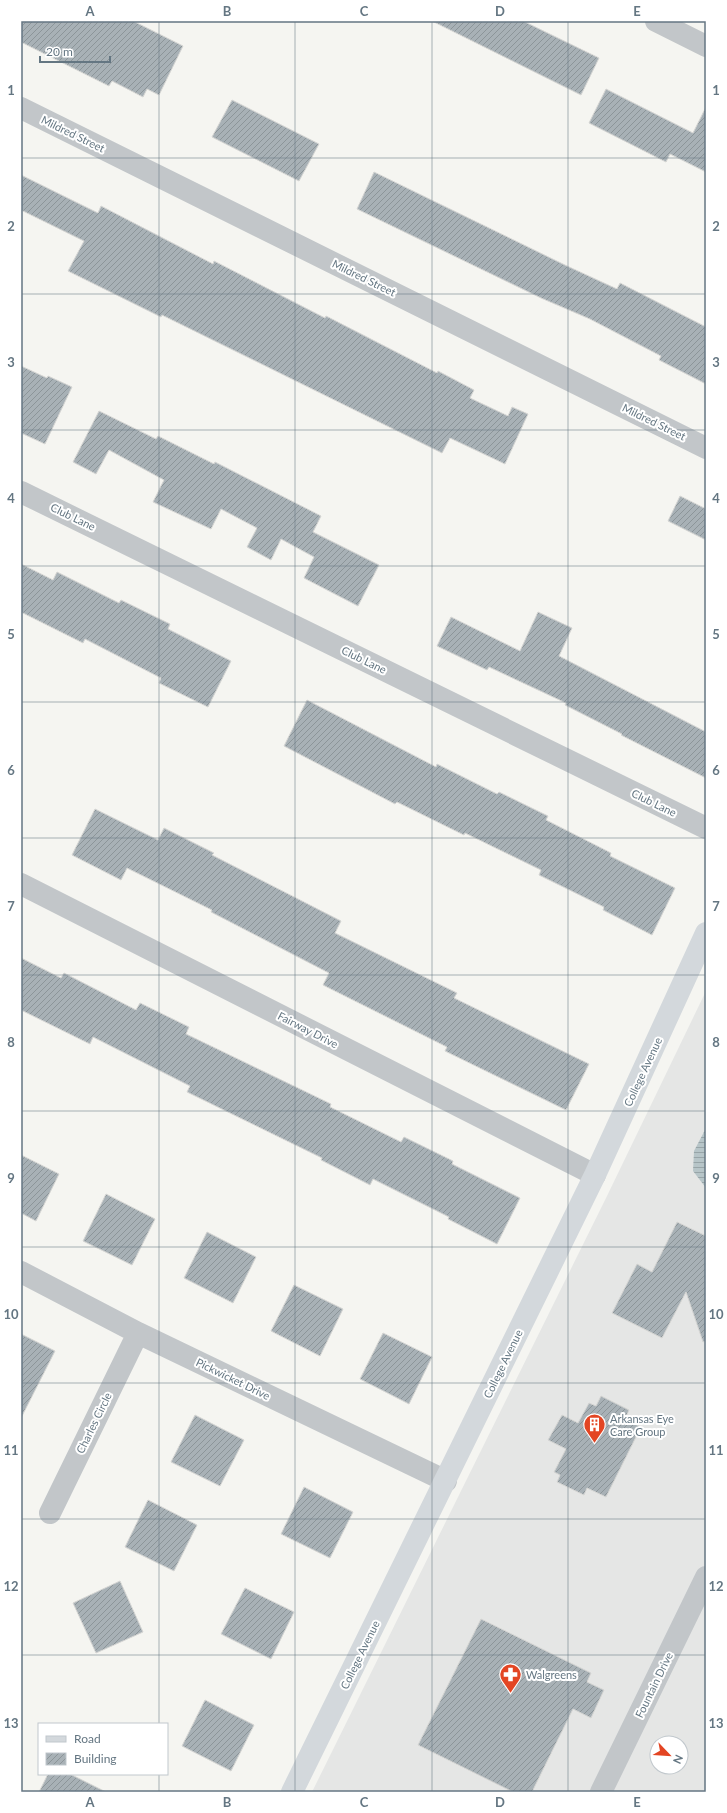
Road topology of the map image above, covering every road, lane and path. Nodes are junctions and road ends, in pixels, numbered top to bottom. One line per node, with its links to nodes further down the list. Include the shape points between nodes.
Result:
1 (656, 21): 2 (street)
2 (706, 46)
3 (21, 108): 4 (street, Mildred Street)
4 (706, 448)
5 (21, 492): 6 (street, Club Lane)
6 (706, 828)
7 (21, 884): 9 (street, Fairway Drive)
8 (706, 933): 9 (street, College Avenue)
9 (595, 1175): 12 (street, College Avenue)
10 (21, 1272): 11 (street, Pickwicket Drive)
11 (138, 1333): 12 (street, Pickwicket Drive); 13 (street, Charles Circle)
12 (446, 1481): 15 (street, College Avenue)
13 (50, 1513)
14 (706, 1577): 16 (street, Fountain Drive)
15 (292, 1792)
16 (602, 1792)

